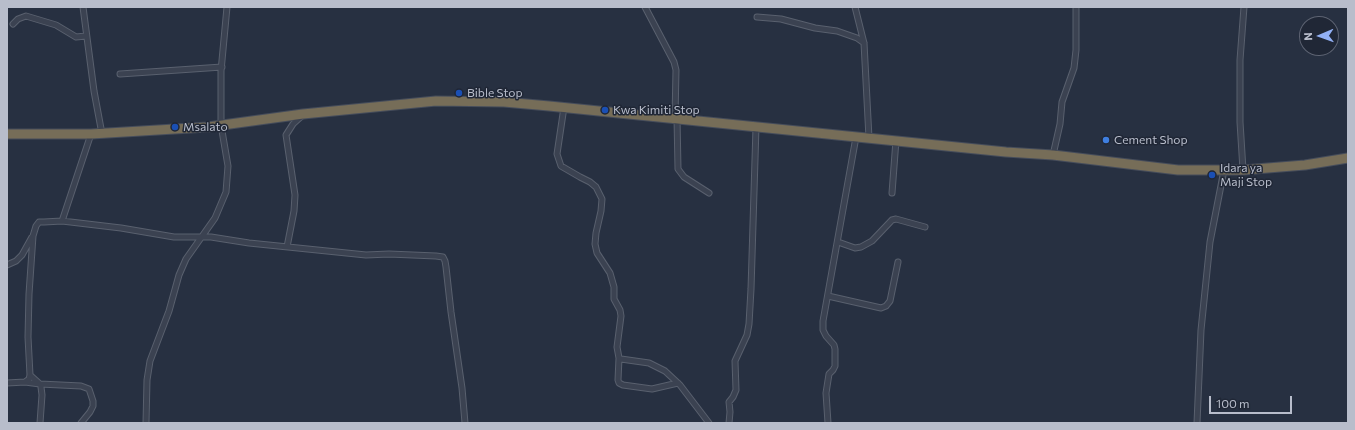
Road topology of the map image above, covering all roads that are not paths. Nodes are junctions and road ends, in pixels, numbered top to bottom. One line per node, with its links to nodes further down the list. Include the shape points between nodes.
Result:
1 (83, 7): 9 (street)
2 (226, 7): 11 (street)
3 (645, 7): 15 (street, via 674,62)
4 (856, 7): 10 (street)
5 (1076, 7): 24 (street, via 1074,68 1061,109)
6 (1244, 7): 27 (street, via 1240,60 1240,122)
7 (756, 16): 10 (street, via 837,31)
8 (12, 24): 9 (street, via 26,16 56,25 76,37)
9 (86, 36): 20 (street)
10 (864, 43): 22 (street)
11 (222, 67): 12 (street); 16 (street)
12 (120, 74)
13 (564, 107): 14 (highway, via 436,100); 15 (highway); 39 (street, via 557,154 562,166 590,182 602,198 602,211 596,232 596,253 610,273 614,299 620,310 617,347)
14 (304, 114): 16 (highway); 35 (street, via 286,135 295,195)
15 (676, 118): 17 (highway); 28 (street, via 678,169 684,177)
16 (221, 126): 20 (highway); 33 (street, via 228,166 226,192 215,218)
17 (756, 127): 21 (highway); 51 (street, via 749,324 747,335 735,361 736,390 729,402)
18 (7, 134): 19 (highway)
19 (91, 134): 20 (highway); 30 (street)
20 (102, 134)
21 (856, 137): 22 (highway); 34 (street)
22 (869, 138): 23 (highway)
23 (896, 140): 24 (highway); 29 (street)
24 (1053, 155): 26 (highway, via 1178,170)
25 (1348, 158): 27 (highway, via 1305,165)
26 (1224, 170): 27 (highway); 53 (street, via 1209,256)
27 (1244, 170)
28 (709, 193)
29 (892, 193)
30 (62, 221): 32 (street, via 39,222); 33 (street, via 174,237)
31 (925, 227): 34 (street, via 892,220 872,241 861,247 856,248)
32 (33, 236): 37 (street, via 22,255); 40 (street, via 28,337)
33 (201, 236): 35 (street); 47 (street, via 181,268 169,311 150,361)
34 (838, 242): 38 (street)
35 (287, 246): 49 (street, via 366,255 442,257 446,267)
36 (898, 262): 38 (street, via 890,301 886,306 881,308)
37 (7, 265)
38 (828, 296): 52 (street, via 823,330 834,345 836,360 827,382)
39 (619, 358): 43 (street, via 649,363 665,371); 43 (street, via 618,380 623,385 652,389)
40 (30, 375): 41 (street); 44 (street)
41 (25, 382): 42 (street); 44 (street)
42 (7, 383)
43 (678, 383): 50 (street)
44 (40, 384): 45 (street); 46 (street, via 81,386 89,389 93,406)
45 (40, 423)
46 (81, 423)
47 (146, 423): 48 (street)
48 (152, 423)
49 (465, 423)
50 (709, 423)
51 (729, 423)
52 (828, 423)
53 (1196, 423)

